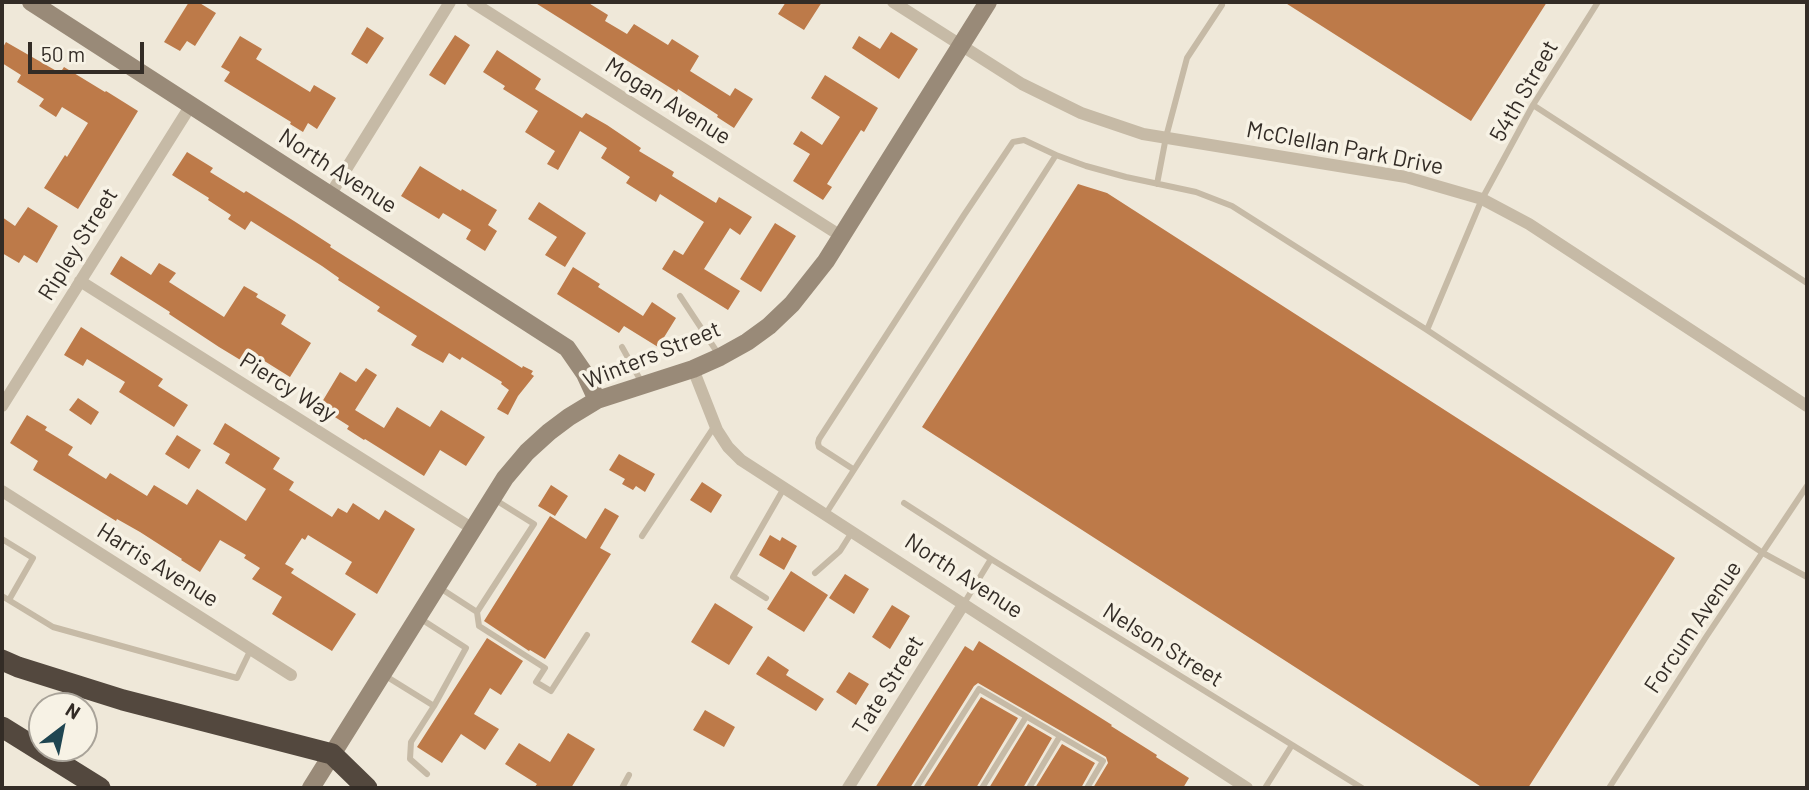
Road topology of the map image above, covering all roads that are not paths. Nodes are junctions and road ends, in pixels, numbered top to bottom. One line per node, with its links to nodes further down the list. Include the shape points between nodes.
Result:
1 (31, 2): 9 (main road, North Avenue)
2 (450, 2): 14 (street)
3 (471, 2): 16 (street, Mogan Avenue)
4 (893, 2): 8 (street, McClellan Park Drive)
5 (988, 2): 8 (main road, Winters Street)
6 (1598, 2): 10 (lane, 54th Street)
7 (1222, 5): 11 (lane, via 1187,58)
8 (961, 45): 11 (street, McClellan Park Drive, via 1022,84 1081,113); 16 (main road, Winters Street)
9 (191, 105): 14 (main road, North Avenue); 17 (street, Ripley Street)
10 (1533, 105): 15 (lane, 54th Street); 18 (lane)
11 (1166, 137): 13 (lane); 15 (street, McClellan Park Drive, via 1406,177)
12 (1056, 155): 13 (lane); 29 (lane); 29 (lane, via 1024,140 1013,142 819,439 819,446)
13 (1157, 184): 20 (lane, via 1232,205)
14 (330, 195): 25 (main road, North Avenue, via 567,348)
15 (1482, 199): 20 (lane, 54th Street); 27 (street, McClellan Park Drive, via 1529,224)
16 (841, 236): 22 (main road, Winters Street, via 792,304 769,326)
17 (80, 281): 26 (street, Ripley Street); 36 (street, Piercy Way)
18 (1807, 283)
19 (680, 296): 22 (lane)
20 (1427, 330): 40 (lane)
21 (622, 347): 24 (lane)
22 (720, 357): 23 (main road, Winters Street)
23 (693, 369): 24 (main road, Winters Street); 28 (street, North Avenue)
24 (643, 384): 25 (main road, Winters Street)
25 (597, 400): 33 (main road, Winters Street, via 527,452)
26 (2, 406)
27 (1807, 406)
28 (715, 426): 31 (street, North Avenue, via 741,460); 38 (lane)
29 (853, 469): 35 (lane)
30 (1807, 486): 40 (lane, Forcum Avenue)
31 (784, 488): 35 (street, North Avenue); 46 (lane, via 733,577)
32 (2, 491): 52 (street, Harris Avenue)
33 (492, 498): 36 (main road, Winters Street); 49 (lane, via 534,524)
34 (904, 503): 41 (lane, Nelson Street)
35 (825, 515): 37 (street, North Avenue)
36 (473, 529): 44 (main road, Winters Street)
37 (852, 532): 42 (lane, via 840,551); 48 (street, North Avenue)
38 (642, 536)
39 (2, 539): 47 (lane, via 33,558)
40 (1763, 553): 43 (lane); 76 (lane, Forcum Avenue)
41 (991, 559): 48 (lane); 60 (lane, Nelson Street)
42 (814, 573)
43 (1807, 577)
44 (437, 586): 49 (lane); 50 (main road, Winters Street)
45 (2, 596): 47 (lane)
46 (766, 598)
47 (9, 600): 52 (lane, via 52,626 237,678)
48 (963, 605): 68 (street, Tate Street); 73 (street, North Avenue)
49 (477, 612): 51 (lane, via 479,626 545,668 536,682 551,691)
50 (418, 617): 54 (main road, Winters Street); 56 (lane, via 467,648)
51 (587, 635)
52 (251, 649): 55 (street, Harris Avenue)
53 (2, 660): 61 (highway, via 122,700)
54 (382, 674): 56 (lane); 61 (main road, Winters Street)
55 (291, 675)
56 (433, 706): 62 (lane, via 411,742 410,760)
57 (1026, 717): 59 (lane); 69 (lane, via 979,689); 70 (lane)
58 (2, 727): 64 (highway)
59 (1060, 736): 71 (lane); 72 (lane, via 1103,761)
60 (1292, 745): 74 (lane); 75 (lane, Nelson Street)
61 (332, 754): 65 (main road, Winters Street); 66 (highway)
62 (427, 774)
63 (629, 775): 67 (lane)
64 (100, 788)
65 (311, 788)
66 (367, 788)
67 (622, 788)
68 (848, 788)
69 (916, 788)
70 (982, 788)
71 (1029, 788)
72 (1087, 788)
73 (1247, 788)
74 (1265, 788)
75 (1362, 788)
76 (1609, 788)

